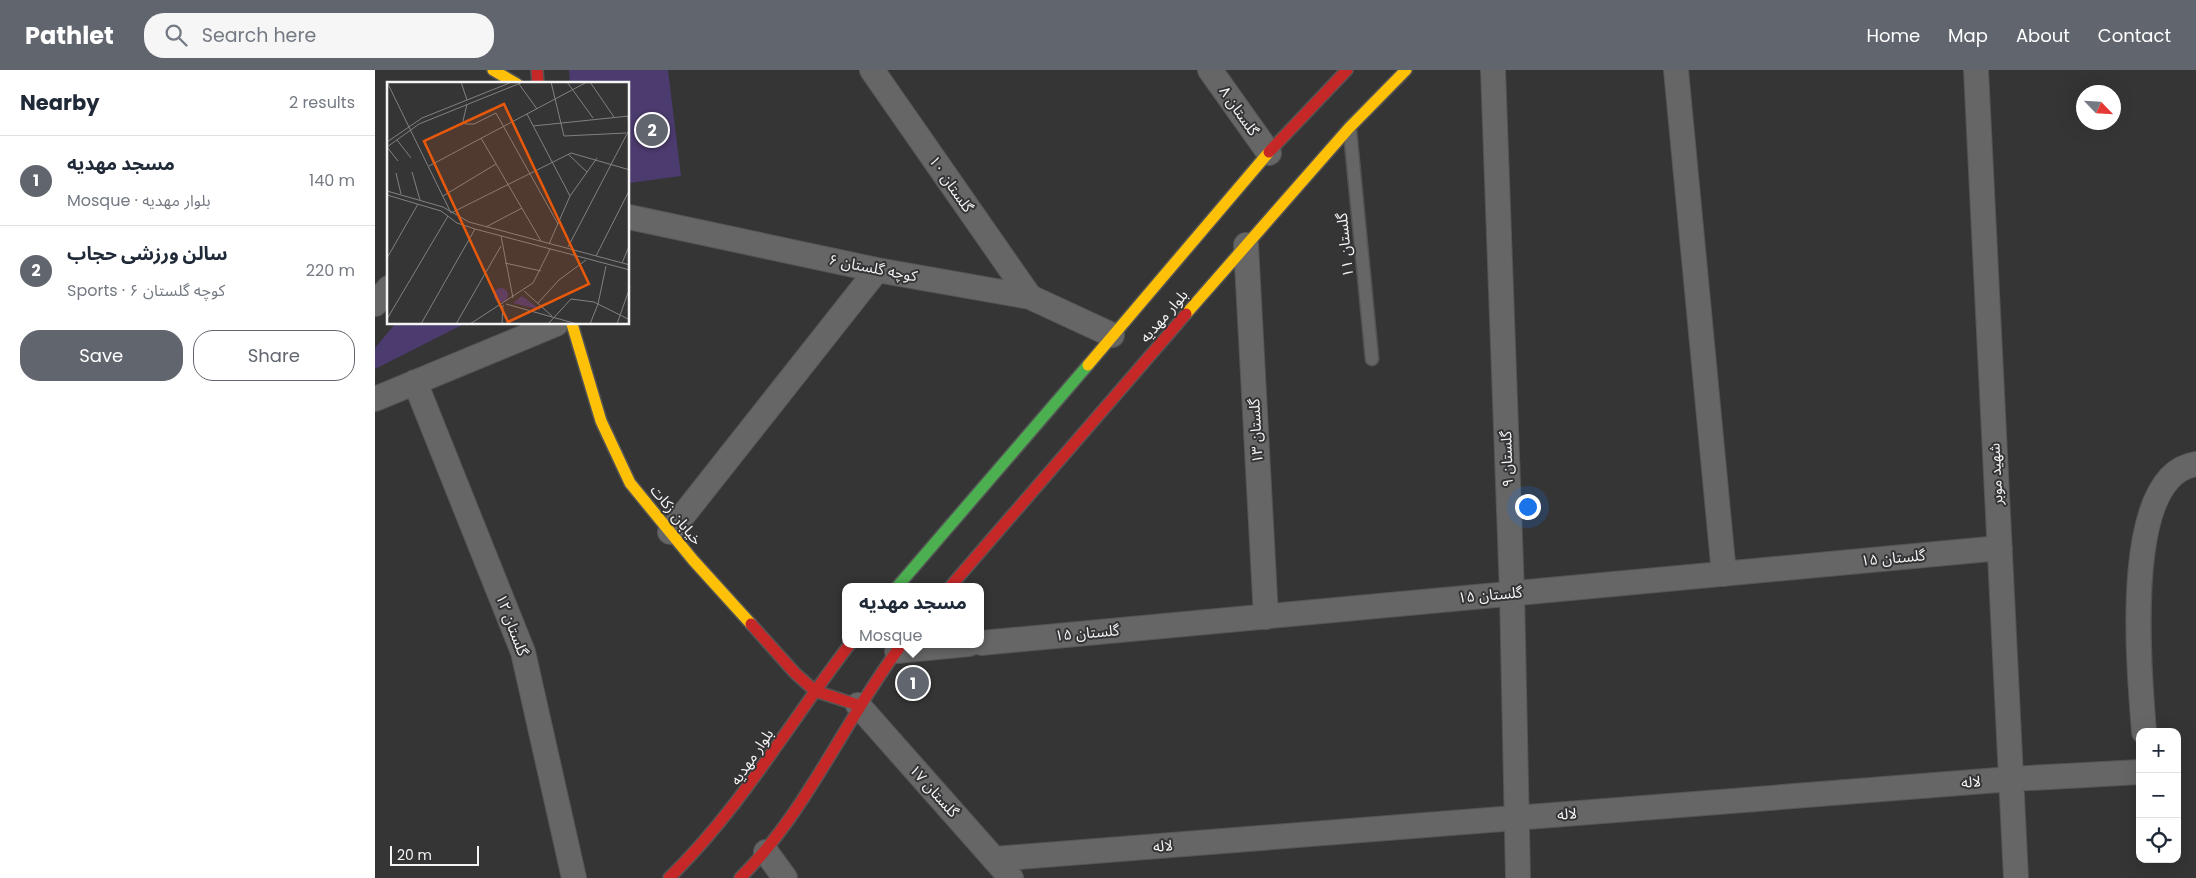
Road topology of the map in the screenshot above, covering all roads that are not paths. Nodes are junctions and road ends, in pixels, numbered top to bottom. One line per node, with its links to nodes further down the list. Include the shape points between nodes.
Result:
1 (493, 70): 9 (main road)
2 (872, 70): 16 (street, گلستان ۱۰)
3 (1210, 70): 11 (street, گلستان ۸)
4 (1347, 70): 11 (main road, بلوار مهدیه)
5 (1406, 70): 10 (main road, بلوار مهدیه)
6 (1493, 70): 30 (street, گلستان ۹)
7 (1676, 70): 27 (street)
8 (1976, 70): 26 (street, شهید موبر)
9 (514, 82)
10 (1349, 128): 13 (main road, بلوار مهدیه); 21 (lane, گلستان ۱۱)
11 (1269, 153): 20 (main road, بلوار مهدیه)
12 (630, 217): 14 (street, کوچه گلستان ۶)
13 (1246, 245): 29 (main road, بلوار مهدیه); 31 (street, گلستان ۱۳)
14 (877, 270): 16 (street, کوچه گلستان ۶); 25 (street)
15 (387, 290): 17 (street)
16 (1030, 297): 20 (street, کوچه گلستان ۶)
17 (375, 304)
18 (554, 325): 22 (street)
19 (572, 325): 25 (main road, خیابان زکات, via 601,421 630,483)
20 (1112, 335): 28 (main road, بلوار مهدیه)
21 (1372, 359)
22 (415, 382): 23 (street); 43 (street, گلستان ۱۲, via 523,652)
23 (375, 399)
24 (2196, 464): 37 (street, via 2173,475 2157,498 2141,548 2137,638)
25 (670, 532): 35 (main road, خیابان زکات, via 795,674)
26 (2000, 548): 27 (street, گلستان ۱۵); 39 (street, شهید موبر)
27 (1725, 574): 30 (street, گلستان ۱۵)
28 (900, 583)
29 (953, 583)
30 (1512, 593): 31 (street, گلستان ۱۵); 40 (street, گلستان ۹)
31 (1266, 617): 32 (street, گلستان ۱۵)
32 (984, 643)
33 (848, 648): 35 (main road, بلوار مهدیه)
34 (899, 648): 36 (main road)
35 (815, 691): 36 (main road); 44 (main road, بلوار مهدیه, via 746,794)
36 (858, 705): 41 (main road); 42 (street, گلستان ۱۷)
37 (2144, 728)
38 (2136, 772): 39 (street, لاله)
39 (2011, 779): 40 (street, لاله); 49 (street, شهید موبر)
40 (1517, 818): 42 (street, لاله); 48 (street, گلستان ۹)
41 (766, 852): 45 (main road); 46 (street)
42 (995, 859): 47 (street, گلستان ۱۷)
43 (574, 878)
44 (669, 878)
45 (740, 878)
46 (785, 878)
47 (1011, 878)
48 (1519, 878)
49 (2016, 878)

